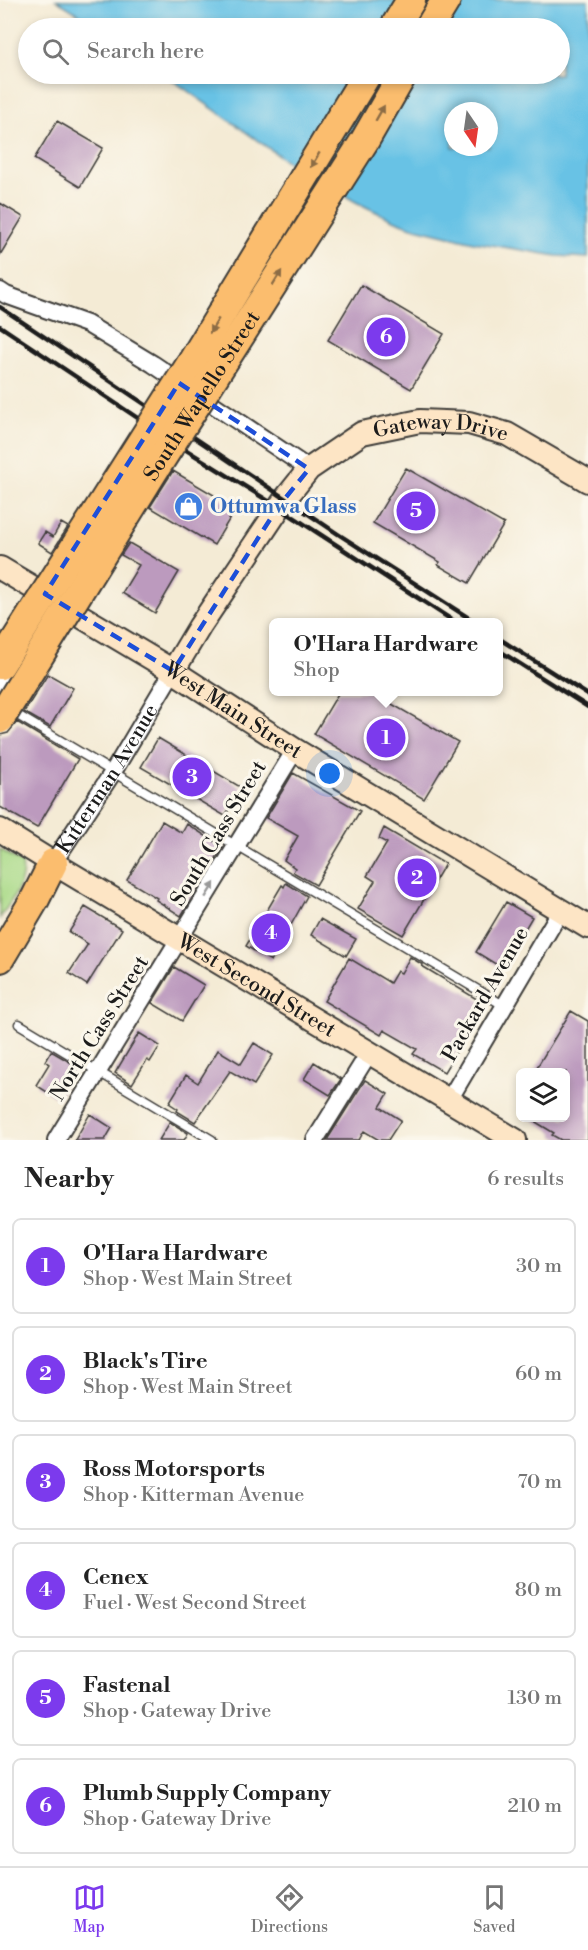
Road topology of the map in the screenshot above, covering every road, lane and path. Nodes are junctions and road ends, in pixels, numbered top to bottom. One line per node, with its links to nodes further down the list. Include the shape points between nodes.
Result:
1 (411, 0): 3 (highway)
2 (446, 0): 4 (highway)
3 (400, 18)
4 (435, 18)
5 (361, 84): 14 (highway, South Wapello Street, one-way to 14, bridge, via 192,362)
6 (397, 84): 18 (highway, South Wapello Street, one-way to 6, bridge)
7 (0, 291): 9 (street, via 87,324)
8 (148, 450): 13 (street, South Wapello Street)
9 (309, 469): 10 (main road, Gateway Drive, via 362,434 420,421 449,422 469,423 507,434); 12 (main road, Gateway Drive)
10 (588, 481)
11 (0, 568): 13 (main road, West Main Street)
12 (237, 570): 15 (main road, Kitterman Avenue)
13 (54, 600): 15 (main road, West Main Street); 16 (street, South Wapello Street)
14 (0, 665)
15 (173, 672): 19 (main road, West Main Street); 20 (street, Kitterman Avenue)
16 (0, 688)
17 (0, 705): 20 (lane)
18 (0, 719)
19 (295, 750): 22 (street, South Cass Street); 24 (main road, West Main Street)
20 (113, 772): 22 (lane); 23 (street, Kitterman Avenue)
21 (0, 830): 23 (main road, West Second Street)
22 (237, 846): 27 (street, South Cass Street, one-way to 22); 29 (lane)
23 (53, 864): 26 (highway, via 18,903); 27 (main road, West Second Street); 28 (highway)
24 (561, 910): 25 (main road, West Main Street); 29 (street, Packard Avenue)
25 (588, 927)
26 (0, 932)
27 (180, 939): 31 (main road, West Second Street); 32 (street, North Cass Street)
28 (0, 958)
29 (503, 1005): 33 (street, Packard Avenue)
30 (19, 1024): 32 (lane)
31 (369, 1053): 33 (main road, West Second Street); 36 (street)
32 (98, 1072): 34 (street, North Cass Street); 35 (lane)
33 (448, 1100): 37 (main road, West Second Street)
34 (56, 1140)
35 (212, 1140)
36 (315, 1140)
37 (515, 1140)

